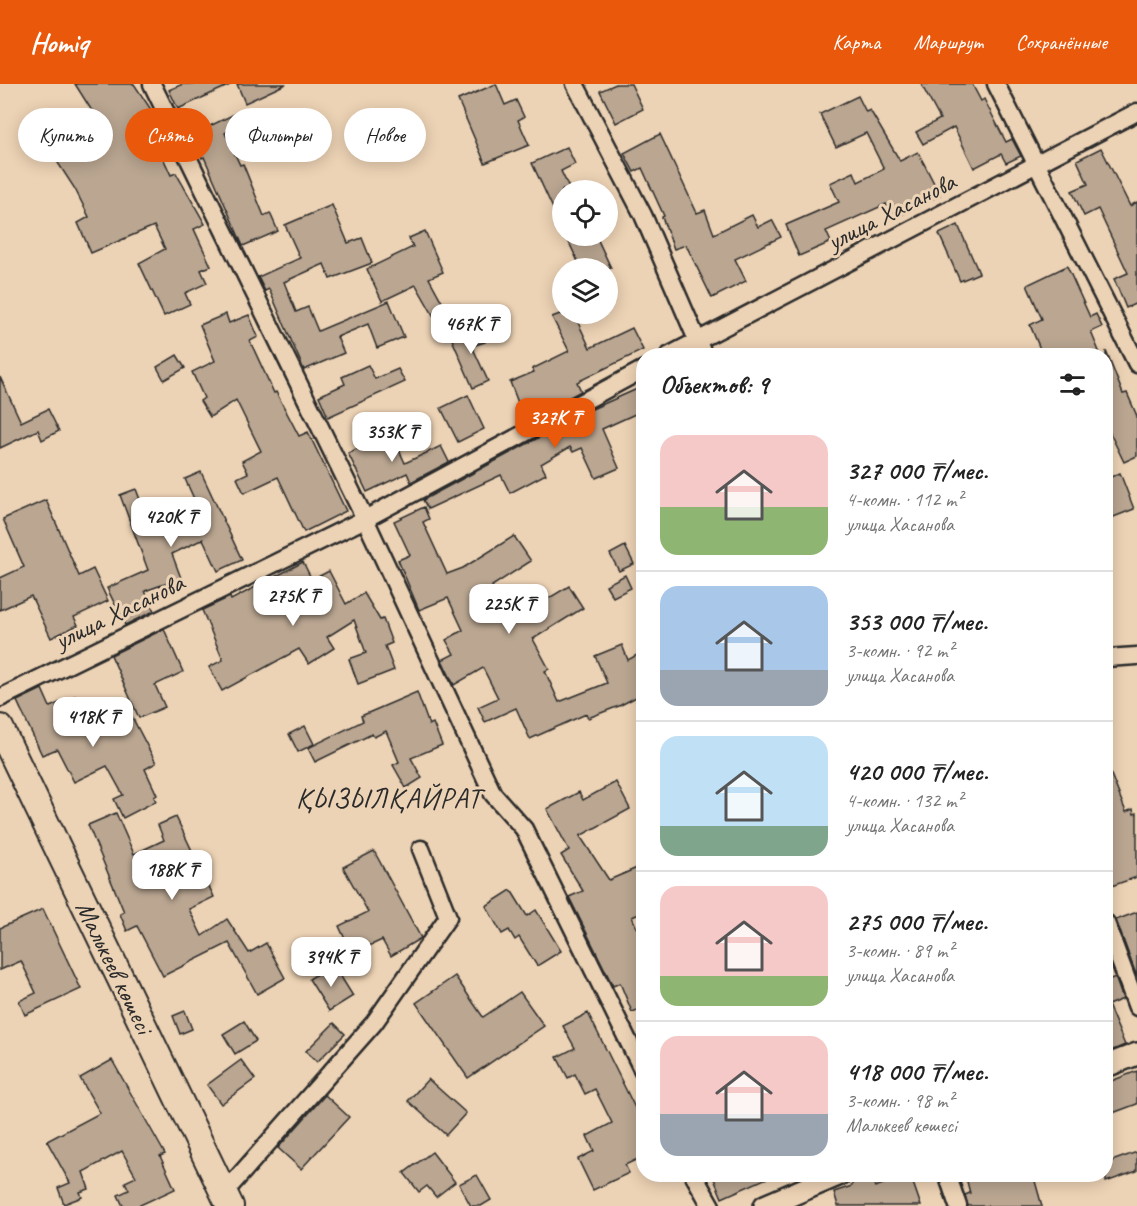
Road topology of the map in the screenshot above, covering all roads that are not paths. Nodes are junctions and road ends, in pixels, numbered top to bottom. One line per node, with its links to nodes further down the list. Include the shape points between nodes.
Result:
1 (152, 84): 11 (street)
2 (575, 84): 6 (street, via 643,215)
3 (996, 84): 5 (street)
4 (1137, 112): 5 (street, улица Хасанова)
5 (1038, 165): 6 (street, улица Хасанова); 9 (street)
6 (697, 340): 7 (street, улица Хасанова); 8 (street)
7 (682, 348)
8 (700, 348)
9 (1137, 364)
10 (636, 373): 11 (street, улица Хасанова)
11 (365, 519): 14 (street, улица Хасанова); 20 (street, via 493,794 524,829)
12 (1137, 656): 13 (street)
13 (1113, 658)
14 (0, 698)
15 (0, 728): 25 (main road, Малькеев көшесі)
16 (421, 849): 25 (street, via 448,917 374,1023)
17 (1113, 942): 18 (street)
18 (1137, 1007)
19 (1137, 1053): 21 (street)
20 (636, 1057)
21 (1113, 1063)
22 (698, 1182): 26 (street)
23 (821, 1182): 27 (street)
24 (950, 1182): 28 (street)
25 (227, 1199)
26 (711, 1206)
27 (765, 1206)
28 (958, 1206)

